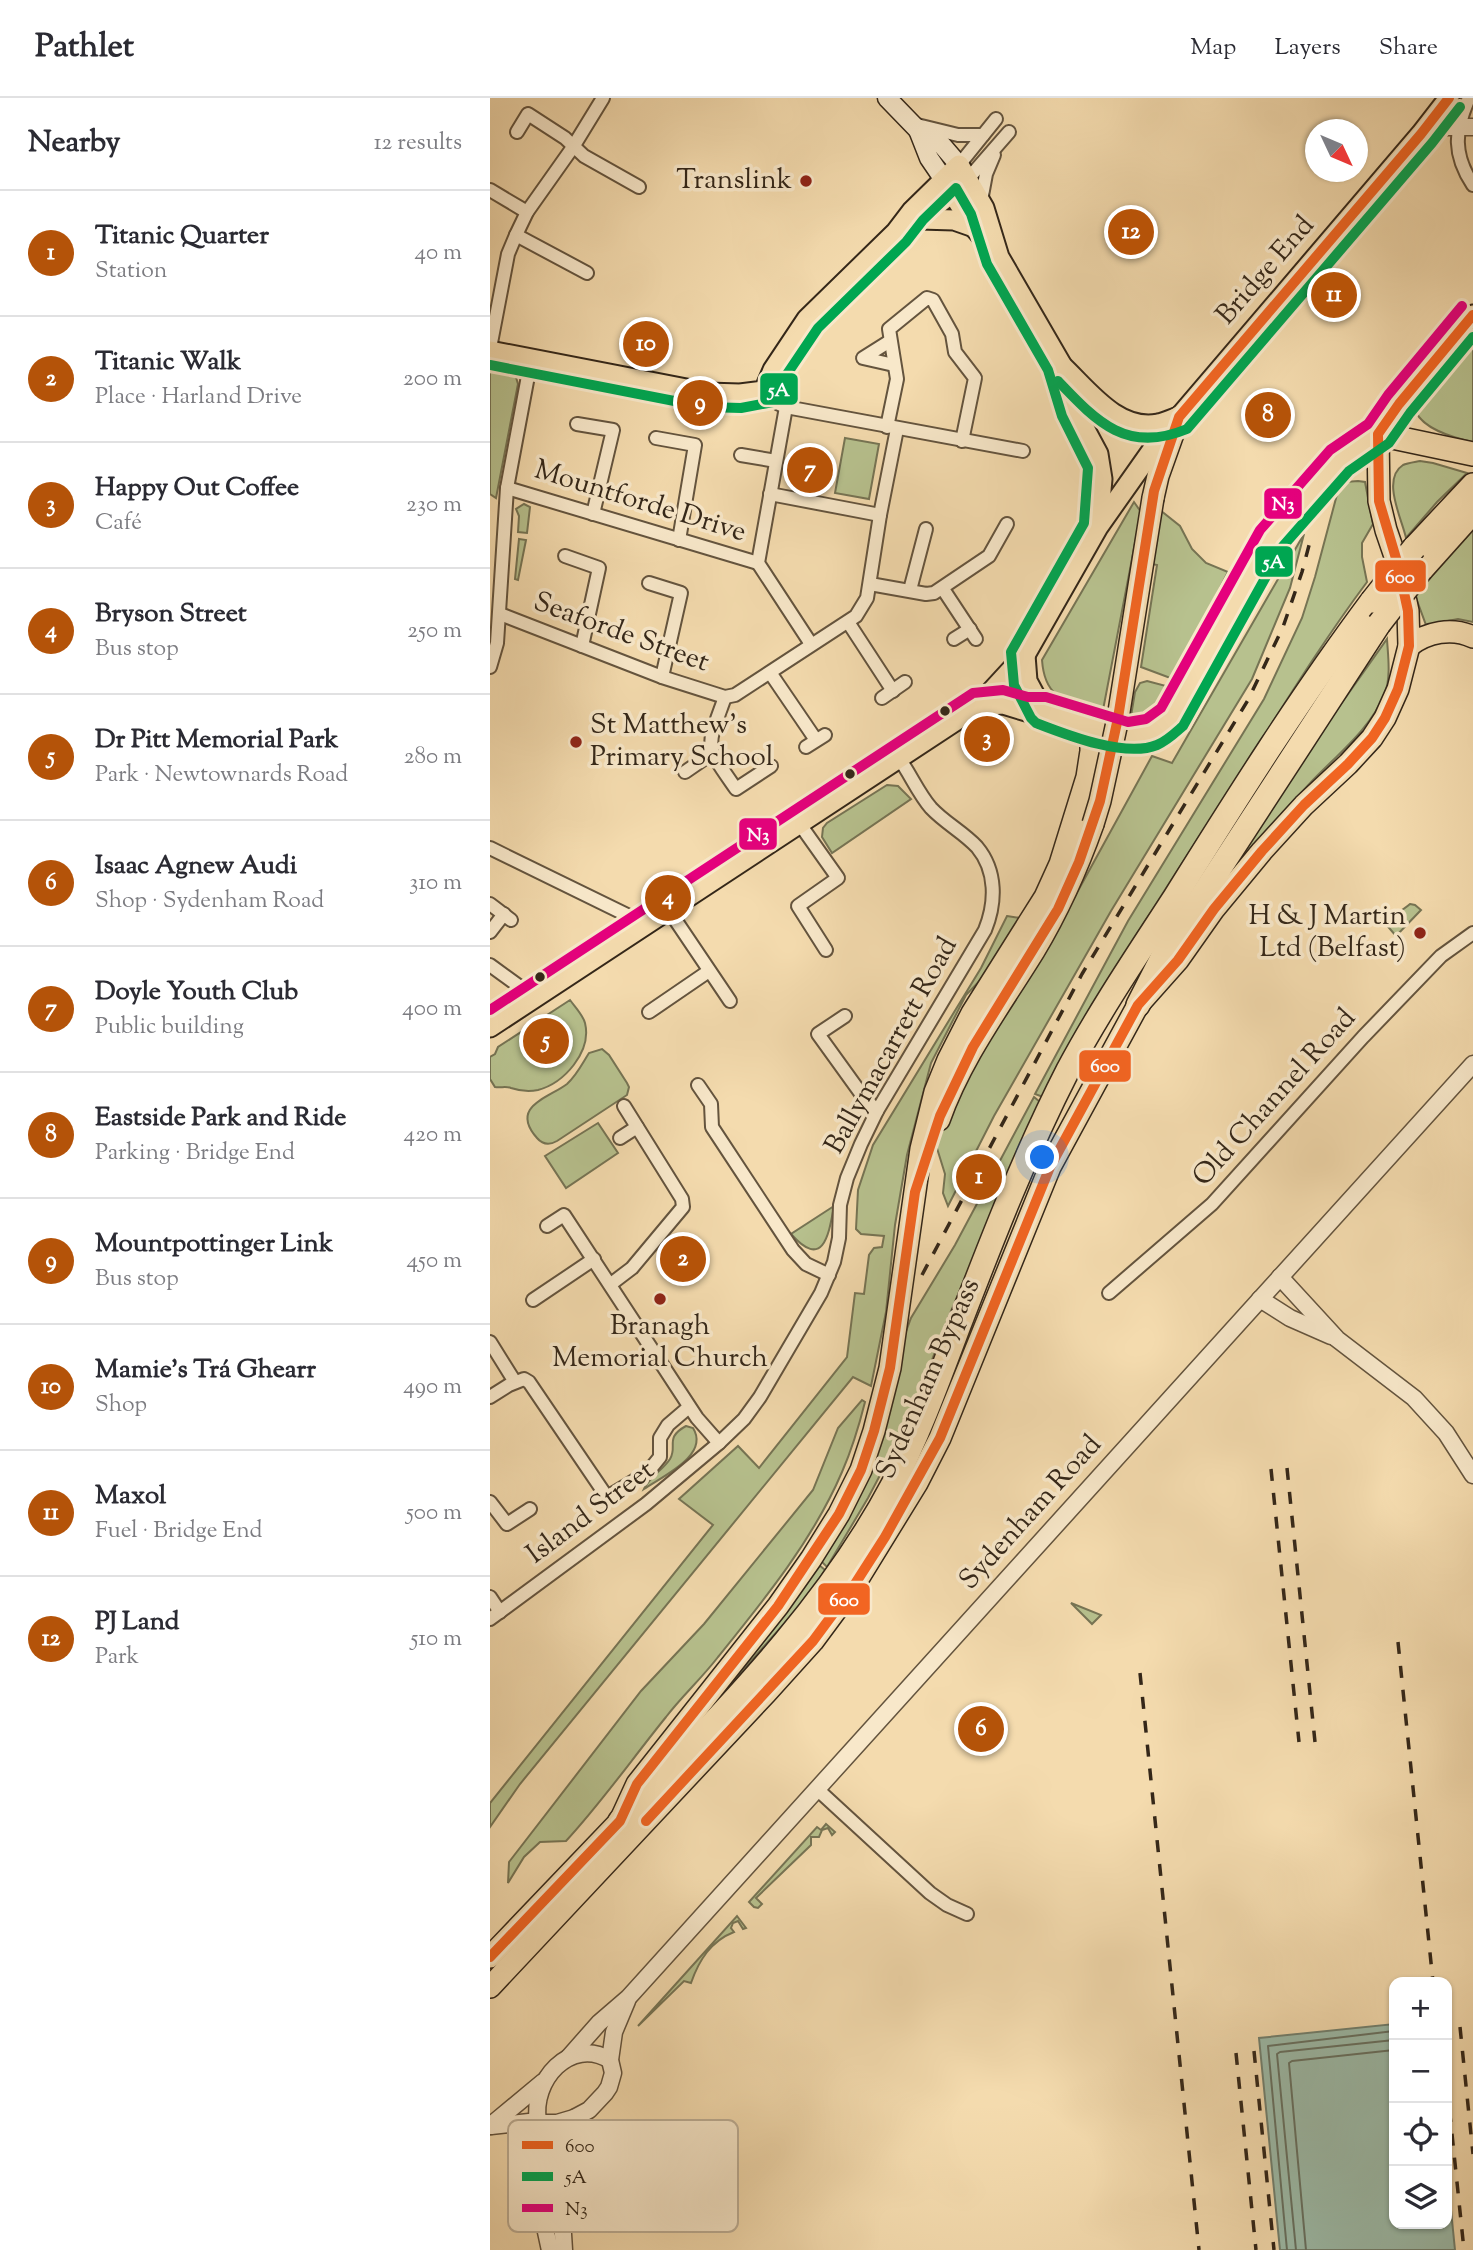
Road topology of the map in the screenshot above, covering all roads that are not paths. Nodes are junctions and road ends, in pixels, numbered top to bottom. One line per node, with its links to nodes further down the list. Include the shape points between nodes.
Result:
1 (603, 98): 13 (street)
2 (887, 98): 6 (main road)
3 (1449, 98): 10 (main road, Bridge End)
4 (1469, 98): 7 (street)
5 (996, 119): 11 (street)
6 (916, 127): 11 (street); 14 (main road, via 941,144); 17 (main road)
7 (1466, 127): 10 (street, via 1440,127); 15 (street, via 1457,151)
8 (517, 132): 13 (street, via 528,114)
9 (1009, 132): 12 (street)
10 (1421, 134): 35 (main road, Bridge End)
11 (983, 135): 14 (street)
12 (999, 145): 14 (street); 19 (street, via 986,174)
13 (573, 147): 16 (street); 20 (street)
14 (963, 172): 17 (main road); 19 (main road)
15 (1473, 185)
16 (639, 187)
17 (948, 187): 21 (main road); 22 (main road); 23 (main road, via 912,211)
18 (490, 190): 20 (street)
19 (981, 201): 25 (main road)
20 (527, 212): 24 (street)
21 (920, 219): 22 (main road, via 954,220); 23 (main road)
22 (974, 228): 25 (main road)
23 (896, 232): 33 (main road, via 797,331)
24 (516, 235): 26 (street); 29 (street, via 508,254)
25 (999, 257): 31 (main road)
26 (587, 273)
27 (1473, 315): 38 (main road)
28 (890, 341): 32 (street); 32 (street, via 863,358); 40 (street, via 892,324 927,298 933,300 952,334 955,352 975,378)
29 (490, 350): 30 (main road)
30 (531, 360): 33 (main road, via 707,393); 46 (street)
31 (1061, 364): 35 (main road, via 1118,418 1158,425); 52 (main road, via 1075,411 1102,466)
32 (894, 365): 37 (street)
33 (764, 391): 34 (street)
34 (786, 407): 37 (street); 44 (street)
35 (1179, 417): 52 (main road, Bridge End); 105 (highway, Bridge End, bridge, via 1157,476 1118,719 1093,824 1058,909 960,1071)
36 (577, 424): 49 (street, via 613,430)
37 (892, 428): 40 (street); 50 (street)
38 (1378, 434): 42 (highway); 68 (highway, Sydenham Bypass, via 1378,501 1408,611); 77 (main road, via 1340,460 1271,538 1172,717 1140,736)
39 (656, 438): 54 (street, via 695,445)
40 (962, 441): 41 (street)
41 (1023, 451)
42 (1473, 454)
43 (741, 455): 44 (street)
44 (776, 461): 47 (street)
45 (1473, 485): 56 (highway)
46 (507, 488): 49 (street, Mountforde Drive); 62 (street)
47 (770, 494): 50 (street); 57 (street)
48 (1473, 512): 56 (highway)
49 (593, 514): 54 (street, Mountforde Drive)
50 (880, 515): 59 (street)
51 (1007, 524): 60 (street, via 989,556)
52 (1098, 527): 69 (main road, Bridge End)
53 (926, 529): 61 (street)
54 (679, 540): 57 (street, Mountforde Drive)
55 (565, 556): 67 (street, via 599,568)
56 (1417, 559): 95 (highway, bridge, via 1164,954); 126 (highway, bridge, via 1372,601 1306,691 1070,1066 1032,1141 929,1409 864,1532 811,1611)
57 (758, 563): 66 (street)
58 (649, 583): 72 (street, via 681,593)
59 (870, 584): 61 (street); 63 (street, via 864,607)
60 (943, 589): 61 (street, via 926,594); 65 (street, via 973,634)
61 (910, 590)
62 (500, 614): 67 (street, Seaforde Street); 70 (street)
63 (848, 622): 66 (street); 73 (street, via 887,694)
64 (1473, 637): 68 (highway, via 1462,632 1429,634)
65 (954, 639)
66 (811, 644): 71 (street)
67 (582, 646): 72 (street, Seaforde Street)
68 (1409, 646): 95 (highway, Sydenham Bypass, via 1398,689 1372,738 1262,851)
69 (1025, 655): 75 (main road, Bridge End); 76 (main road, via 1027,681)
70 (490, 667)
71 (771, 674): 74 (street); 78 (street)
72 (662, 677): 74 (street, Seaforde Street)
73 (905, 682)
74 (725, 697): 79 (street, via 709,744)
75 (978, 706): 76 (main road, via 1003,704); 80 (main road)
76 (1043, 712): 77 (main road)
77 (1087, 724): 105 (highway, via 1091,756 1073,828 1045,897 947,1060 926,1125)
78 (816, 741)
79 (711, 754): 81 (street, via 736,789); 82 (street)
80 (898, 757): 83 (main road); 102 (street, Ballymacarrett Road, via 930,806 977,847 989,870 994,895 985,930)
81 (771, 766)
82 (685, 772)
83 (799, 823): 86 (main road); 90 (street, via 838,878 798,906)
84 (490, 848): 87 (street, via 629,916)
85 (490, 904): 88 (street, via 507,917)
86 (668, 909): 87 (main road); 92 (street)
87 (640, 927): 93 (main road)
88 (490, 932)
89 (1473, 933): 111 (street, Old Channel Road, via 1432,965 1212,1204)
90 (826, 950)
91 (490, 965): 93 (street)
92 (709, 971): 94 (street); 96 (street)
93 (534, 998): 98 (main road)
94 (730, 1001)
95 (1138, 1005): 129 (highway, Sydenham Bypass, via 1050,1167 940,1438 853,1587 766,1693)
96 (649, 1012)
97 (845, 1016): 102 (street, via 818,1034)
98 (490, 1027)
99 (1471, 1068): 109 (street, Sydenham Road)
100 (698, 1085): 108 (street, via 711,1104 712,1127 793,1250 806,1264)
101 (624, 1106): 103 (street)
102 (877, 1111): 108 (street, Ballymacarrett Road, via 847,1178)
103 (637, 1127): 104 (street); 110 (street, via 683,1207 632,1268)
104 (620, 1138)
105 (915, 1192): 126 (highway, via 890,1367 861,1470 811,1559 637,1784)
106 (547, 1226): 107 (street, via 564,1214)
107 (594, 1259): 110 (street); 113 (street)
108 (829, 1275): 119 (street, Ballymacarrett Road, via 760,1397)
109 (1280, 1277): 112 (street, Sydenham Road); 114 (street)
110 (611, 1284): 118 (street)
111 (1109, 1293)
112 (1260, 1299): 114 (street); 125 (street, Sydenham Road)
113 (533, 1300)
114 (1337, 1339): 120 (street, via 1414,1398 1446,1433)
115 (490, 1342): 116 (street)
116 (515, 1382): 117 (street); 118 (street, via 524,1379 534,1387 607,1497 647,1473 660,1457 660,1438 668,1425)
117 (490, 1397)
118 (689, 1407): 119 (street)
119 (719, 1443): 124 (street, Island Street, via 611,1532)
120 (1473, 1475)
121 (490, 1502): 122 (street, via 507,1524)
122 (530, 1509)
123 (490, 1597): 124 (street)
124 (495, 1615)
125 (817, 1789): 127 (street, via 930,1893); 130 (street, Sydenham Road)
126 (620, 1821): 128 (highway)
127 (967, 1914)
128 (490, 1957)
129 (490, 1987)
130 (628, 1998): 131 (street, Sydenham Road); 132 (street, Sydenham Road, via 614,2032)
131 (569, 2057): 132 (street, via 593,2052); 133 (street)
132 (610, 2060): 134 (street, via 609,2087 589,2110)
133 (543, 2082): 135 (street, via 537,2102); 137 (street)
134 (574, 2118): 136 (street)
135 (540, 2120)
136 (567, 2120)
137 (491, 2126)
138 (546, 2232): 140 (street)
139 (563, 2232): 141 (street)
140 (550, 2250)
141 (564, 2250)

